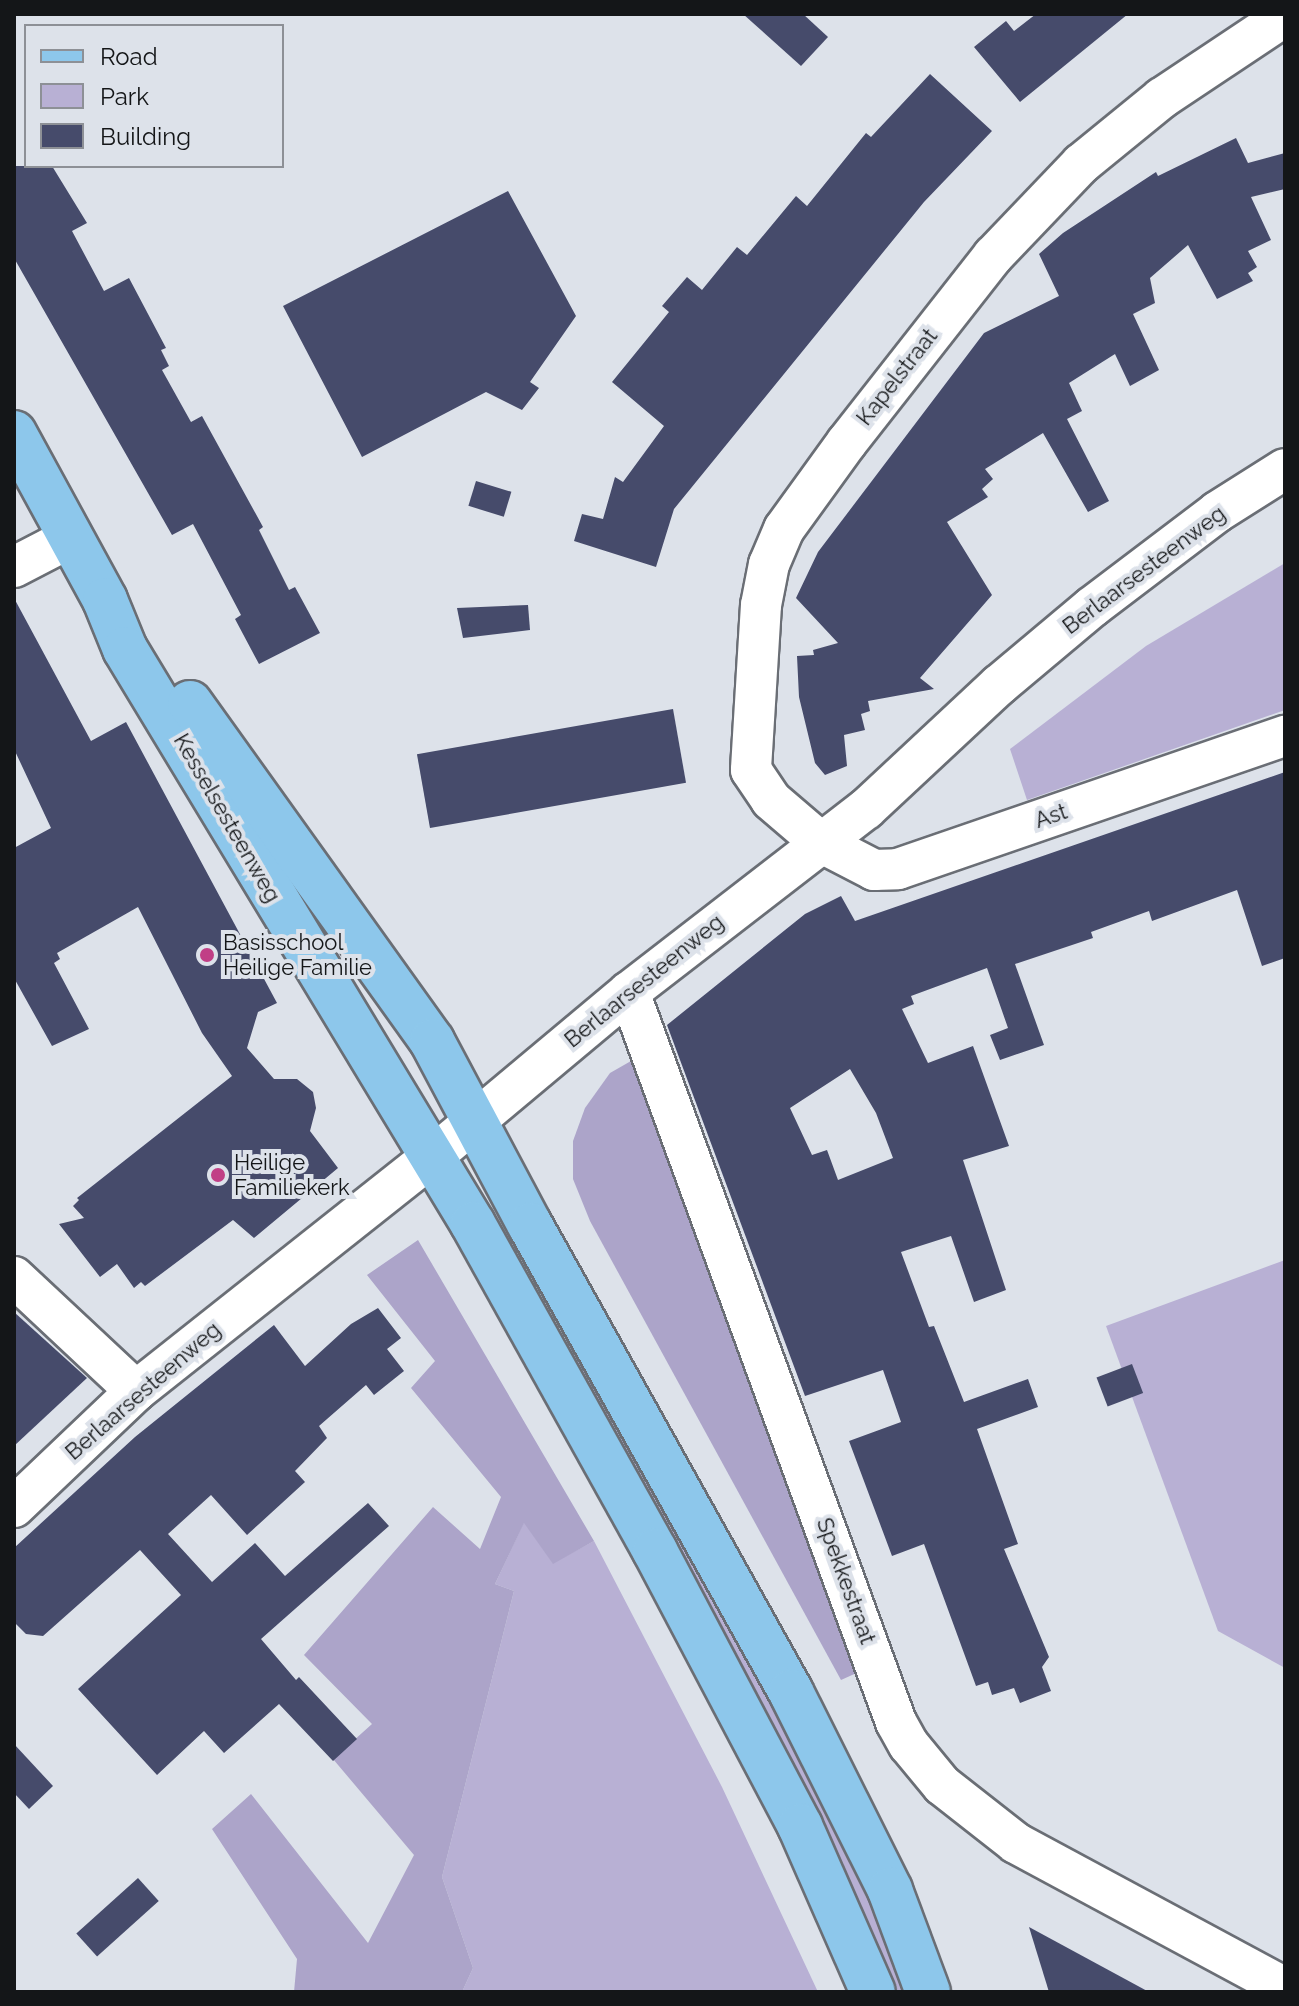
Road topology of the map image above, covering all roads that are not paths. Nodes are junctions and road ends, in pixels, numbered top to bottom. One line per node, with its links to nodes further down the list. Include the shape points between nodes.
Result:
1 (1285, 16): 8 (street, Kapelstraat, via 1162,98 1081,164 993,256 784,529 769,564 761,605 751,770 771,800)
2 (14, 433): 4 (main road, Kesselsesteenweg)
3 (1285, 469): 8 (street, Berlaarsesteenweg, via 1217,512 1092,607 866,809)
4 (70, 538): 5 (street); 6 (main road, Kesselsesteenweg)
5 (14, 567)
6 (105, 600): 10 (main road, Kesselsesteenweg, via 141,636 432,1041); 11 (main road, Kesselsesteenweg, via 125,649)
7 (1285, 736): 8 (street, Ast, via 898,869 874,870)
8 (820, 842): 9 (street, Berlaarsesteenweg)
9 (629, 992): 10 (street, Berlaarsesteenweg); 15 (street, Spekkestraat, via 896,1722 909,1745 942,1785 1016,1843)
10 (476, 1120): 11 (street, Berlaarsesteenweg); 17 (main road, Kesselsesteenweg, via 791,1692 890,1890)
11 (433, 1156): 13 (street, Berlaarsesteenweg); 16 (main road, Kesselsesteenweg, via 655,1551 786,1798)
12 (14, 1277): 13 (street)
13 (136, 1391): 14 (street, Berlaarsesteenweg)
14 (14, 1507)
15 (1285, 1988)
16 (873, 1992)
17 (928, 1992)

